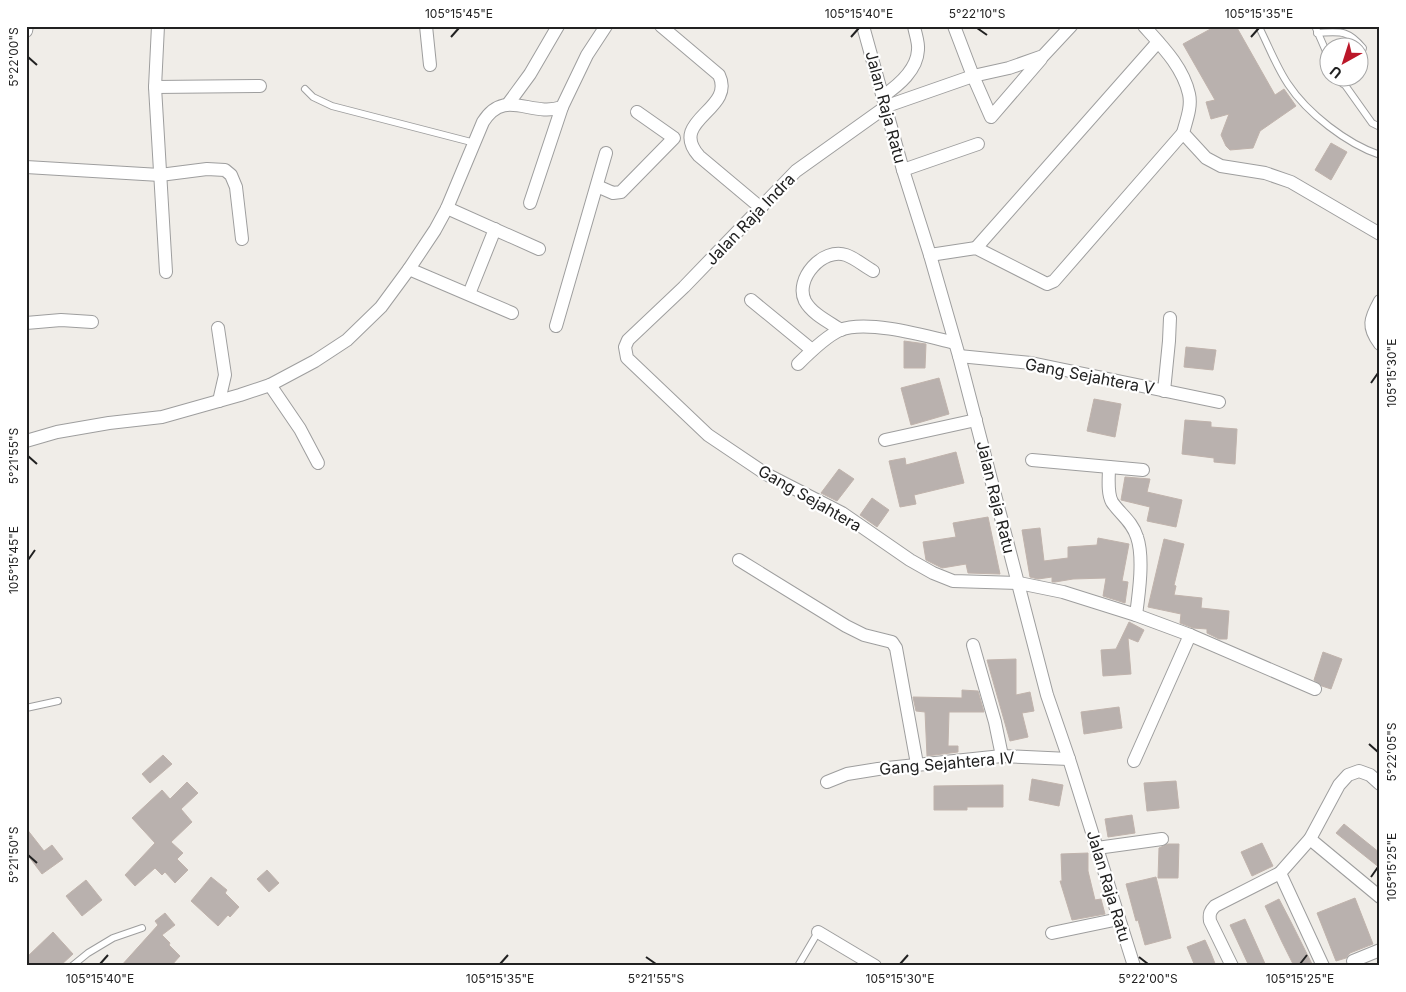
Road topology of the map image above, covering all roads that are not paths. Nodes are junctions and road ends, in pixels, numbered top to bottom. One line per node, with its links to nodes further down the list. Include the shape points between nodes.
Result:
1 (26, 26): 14 (street)
2 (158, 26): 21 (street)
3 (426, 26): 18 (street)
4 (558, 26): 25 (street)
5 (606, 26): 26 (street, via 587,54)
6 (661, 26): 30 (street, via 719,74 722,81 717,99)
7 (863, 26): 24 (street, Jalan Raja Ratu)
8 (914, 26): 24 (street, via 919,49 915,64)
9 (954, 26): 19 (street)
10 (1071, 26): 17 (street)
11 (1144, 26): 16 (street)
12 (1260, 28): 35 (lane, via 1288,84 1300,99 1344,136 1365,150)
13 (1316, 30): 15 (lane, via 1343,32)
14 (26, 31)
15 (1355, 38)
16 (1158, 42): 29 (street, via 1182,74 1189,95); 46 (street)
17 (1043, 56): 19 (street); 19 (street, via 992,117)
18 (430, 65)
19 (972, 76): 24 (street)
20 (260, 86): 21 (street)
21 (156, 87): 38 (street)
22 (1346, 88): 28 (lane, via 1372,123)
23 (305, 89): 32 (lane, via 313,97 332,106)
24 (890, 102): 37 (street, Jalan Raja Ratu); 42 (street, Jalan Raja Indra, via 796,171)
25 (508, 104): 26 (street, via 546,109); 32 (street, via 491,111 483,122)
26 (562, 107): 40 (street)
27 (637, 112): 31 (street)
28 (1380, 126)
29 (1183, 133): 44 (street, via 1206,158 1221,166 1265,173 1291,182); 46 (street, via 1054,281 1047,284)
30 (690, 136): 31 (street); 42 (street, via 692,148 699,156)
31 (674, 138): 39 (street, via 621,192 612,194)
32 (476, 143): 41 (street)
33 (978, 144): 37 (street)
34 (606, 153): 39 (street)
35 (1380, 155)
36 (26, 167): 38 (street)
37 (903, 170): 48 (street, Jalan Raja Ratu)
38 (160, 175): 45 (street, via 207,168 224,170 231,175 236,187); 51 (street)
39 (597, 186): 59 (street)
40 (530, 203)
41 (447, 208): 43 (street); 49 (street)
42 (761, 208): 66 (street, Jalan Raja Indra, via 628,340 625,347)
43 (495, 229): 47 (street); 52 (street)
44 (1380, 234)
45 (242, 239)
46 (976, 248): 48 (street)
47 (539, 249)
48 (930, 255): 62 (street, Jalan Raja Ratu)
49 (409, 269): 52 (street); 68 (street, via 381,307 347,340)
50 (873, 271): 61 (street, via 846,255 835,254 811,268 804,280 802,291 805,301 813,311)
51 (166, 272)
52 (470, 294): 55 (street)
53 (751, 300): 64 (street)
54 (1380, 301): 63 (street, via 1370,326)
55 (512, 313)
56 (1170, 318): 69 (street)
57 (92, 322): 58 (street)
58 (26, 323)
59 (556, 326)
60 (218, 328): 70 (street, via 225,375)
61 (841, 330): 62 (street, via 879,327); 64 (street)
62 (955, 343): 65 (street, Jalan Raja Ratu)
63 (1380, 344)
64 (812, 350): 67 (street)
65 (959, 356): 69 (street, Gang Sejahtera V, via 1031,363); 72 (street, Jalan Raja Ratu)
66 (628, 358): 80 (street, Gang Sejahtera, via 708,435 766,474 842,513 910,560 953,581)
67 (798, 364)
68 (270, 385): 70 (street); 76 (street)
69 (1164, 391): 71 (street, Gang Sejahtera V)
70 (220, 401): 74 (street, via 162,417 66,430)
71 (1219, 402)
72 (976, 420): 73 (street); 80 (street, Jalan Raja Ratu)
73 (885, 440)
74 (26, 441)
75 (1032, 460): 77 (street)
76 (318, 463)
77 (1109, 467): 78 (street); 81 (street, via 1112,502 1128,519 1137,537 1140,584)
78 (1143, 470)
79 (739, 560): 90 (street, via 846,626 864,635 892,642 896,648)
80 (1019, 583): 81 (street, Gang Sejahtera, via 1063,592); 88 (street, Jalan Raja Ratu, via 1047,695)
81 (1136, 615): 82 (street, Gang Sejahtera)
82 (1190, 635): 84 (street, Gang Sejahtera); 89 (street)
83 (973, 645): 87 (street)
84 (1315, 689)
85 (58, 701): 86 (lane)
86 (26, 708)
87 (1002, 756): 88 (street, Gang Sejahtera IV); 90 (street, Gang Sejahtera IV)
88 (1069, 759): 95 (street, Jalan Raja Ratu)
89 (1134, 762)
90 (917, 764): 91 (street, Gang Sejahtera IV, via 847,774)
91 (827, 782)
92 (1380, 784): 94 (street, via 1359,771 1348,775)
93 (1162, 839): 95 (street)
94 (1310, 839): 96 (street); 97 (street)
95 (1097, 848): 98 (street, Jalan Raja Ratu)
96 (1280, 873): 108 (street, via 1211,910 1210,921); 109 (street)
97 (1380, 897)
98 (1119, 919): 101 (street); 107 (street, Jalan Raja Ratu)
99 (142, 928): 104 (lane, via 113,938)
100 (818, 932): 105 (lane); 106 (street)
101 (1052, 933)
102 (1380, 950): 103 (street)
103 (1350, 964)
104 (72, 966)
105 (798, 966)
106 (875, 966)
107 (1134, 966)
108 (1232, 966)
109 (1323, 966)

